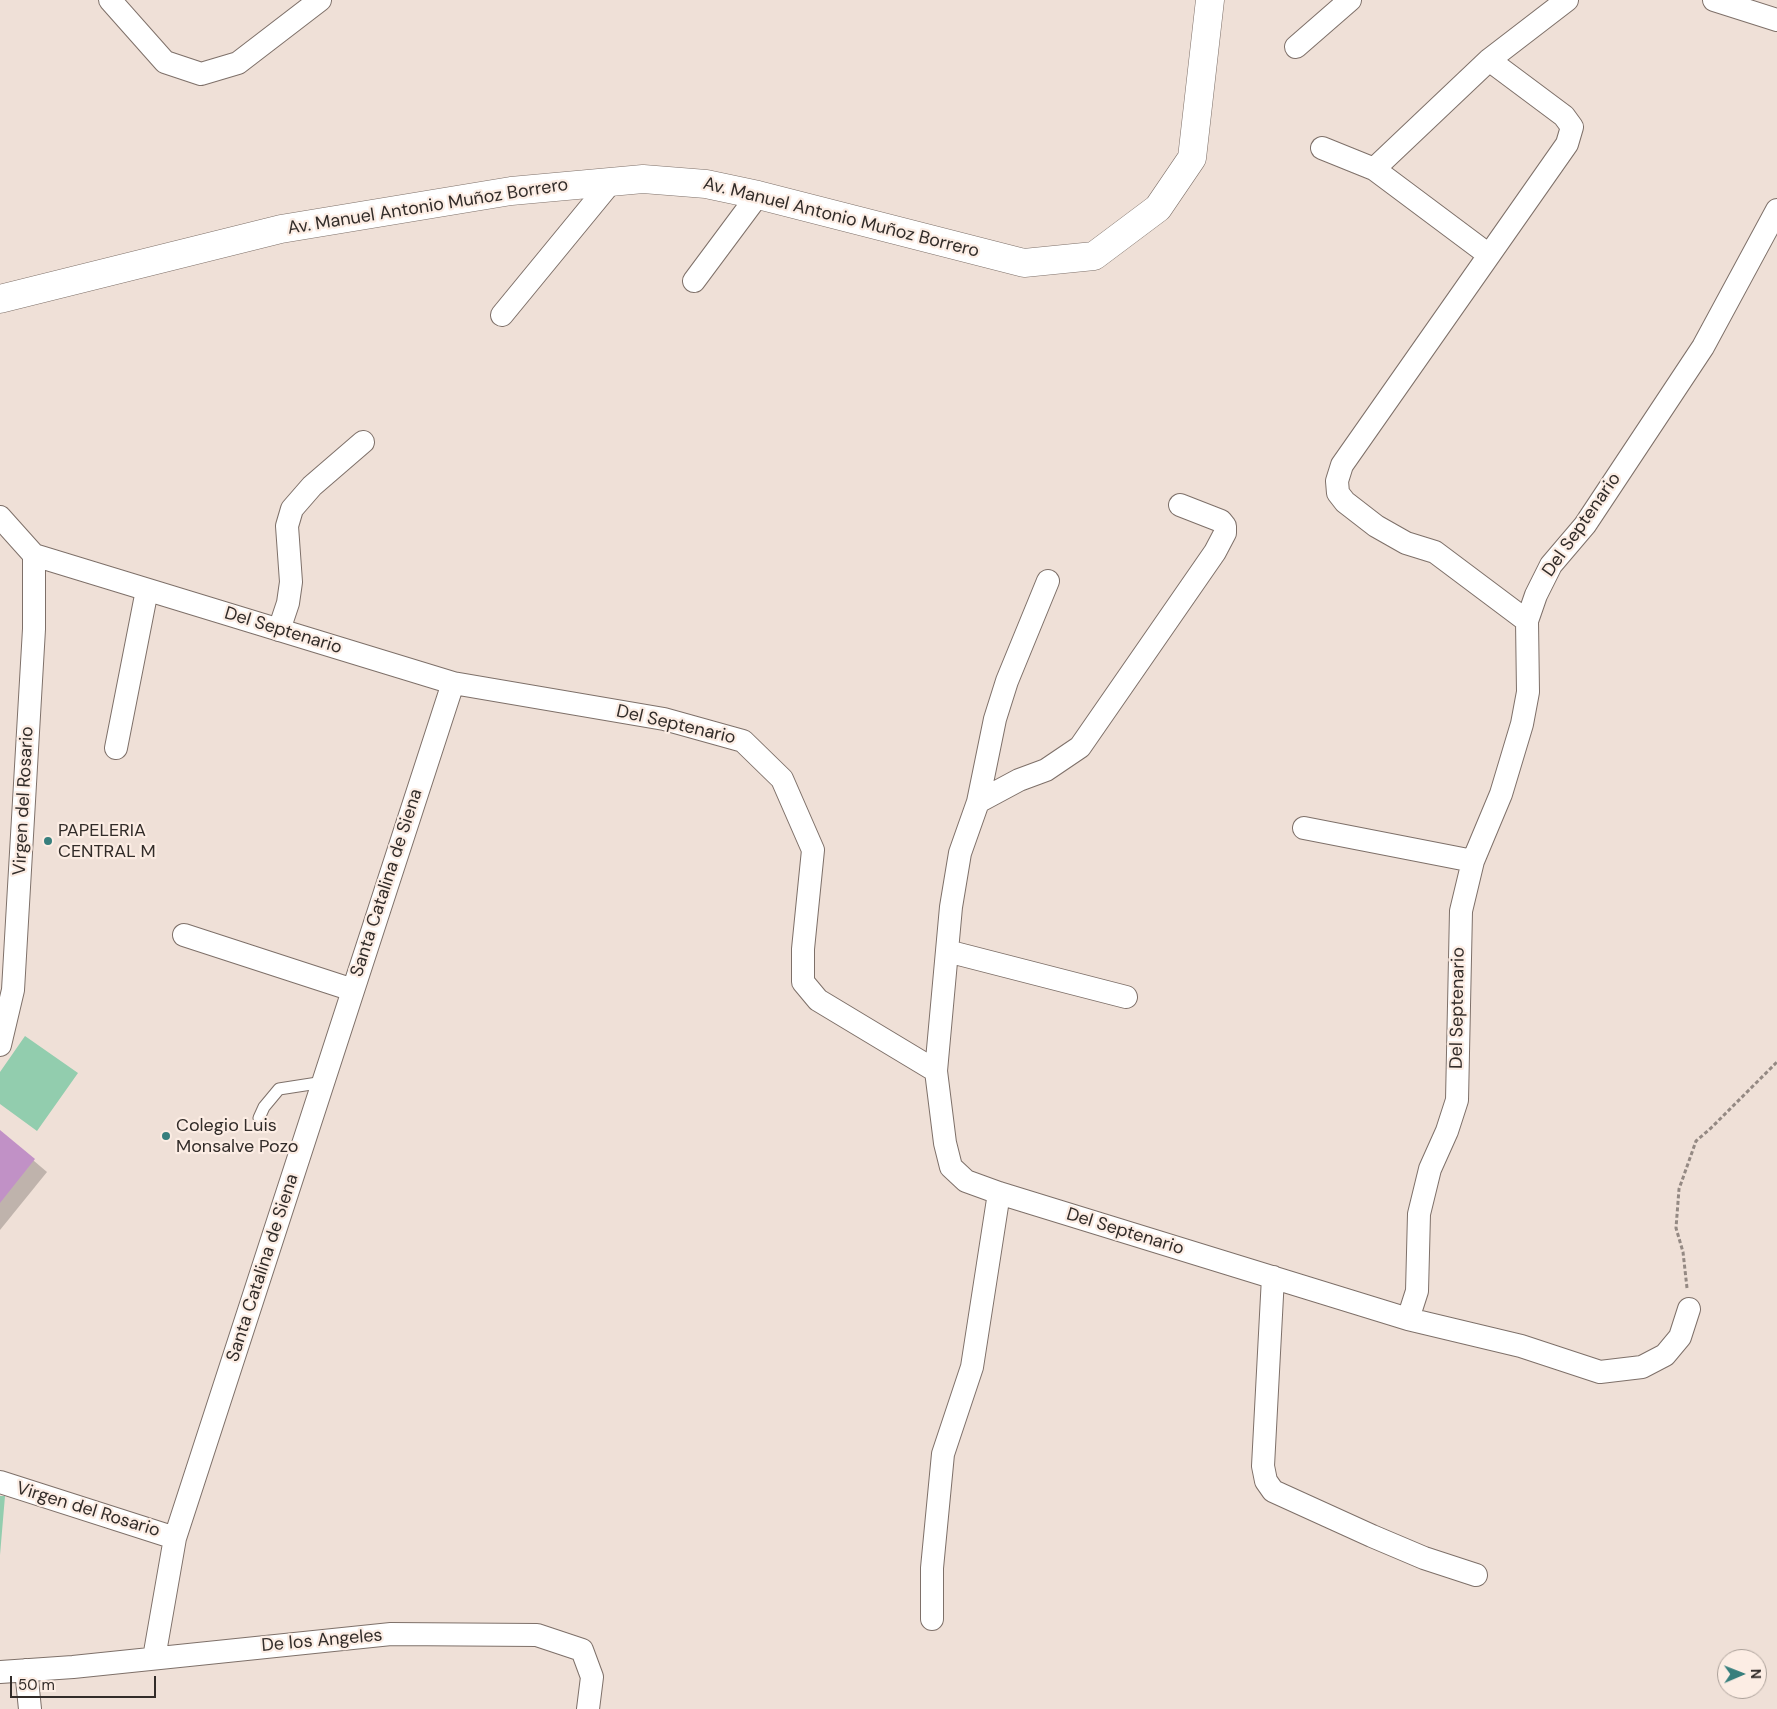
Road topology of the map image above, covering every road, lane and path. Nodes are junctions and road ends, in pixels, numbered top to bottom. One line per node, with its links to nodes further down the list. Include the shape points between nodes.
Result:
1 (110, 0): 2 (street, via 166,62 201,74 238,63)
2 (320, 0)
3 (1210, 0): 13 (street, Av. Manuel Antonio Muñoz Borrero, via 1192,158 1158,208 1094,256 1024,263)
4 (1350, 0): 8 (street)
5 (1567, 0): 9 (street)
6 (1714, 0): 7 (street)
7 (1777, 20)
8 (1296, 47)
9 (1489, 60): 11 (street); 15 (street, via 1564,116 1572,127 1567,144)
10 (1322, 148): 11 (street)
11 (1374, 169): 15 (street)
12 (612, 182): 13 (street, Av. Manuel Antonio Muñoz Borrero, via 643,179 706,184); 17 (street, Av. Manuel Antonio Muñoz Borrero, via 511,191 281,229); 18 (street)
13 (758, 194): 16 (street)
14 (1777, 210): 25 (street, Del Septenario, via 1703,347 1585,525 1551,565)
15 (1489, 255): 25 (street, via 1342,465 1337,481 1338,493 1376,526 1406,543 1435,552)
16 (694, 281)
17 (0, 299)
18 (502, 315)
19 (363, 442): 26 (street, via 312,486 292,509 287,526 291,582)
20 (1180, 505): 29 (street, via 1221,521 1225,526 1225,533 1215,552 1080,747 1046,770)
21 (0, 517): 22 (street)
22 (34, 555): 24 (street, Del Septenario); 36 (street, Virgen del Rosario, via 34,629 13,990)
23 (1048, 581): 29 (street, via 1007,681)
24 (147, 590): 26 (street, Del Septenario); 28 (street)
25 (1527, 621): 31 (street, Del Septenario, via 1528,692 1522,724 1501,794)
26 (279, 630): 27 (street, Del Septenario)
27 (453, 683): 34 (street, Santa Catalina de Siena); 38 (street, Del Septenario, via 664,719 744,741 782,779 813,850 803,982 818,1000)
28 (116, 748)
29 (978, 802): 33 (street, via 960,853)
30 (1304, 828): 31 (street)
31 (1473, 861): 44 (street, Del Septenario, via 1461,911 1457,1100 1430,1169 1419,1214 1417,1290)
32 (184, 935): 34 (street)
33 (947, 951): 35 (street); 38 (street)
34 (353, 990): 39 (street, Santa Catalina de Siena)
35 (1126, 997)
36 (0, 1045)
37 (1777, 1062): 43 (path, via 1696,1141 1680,1189 1676,1228)
38 (936, 1071): 41 (street, Del Septenario, via 951,1167 966,1180)
39 (324, 1082): 40 (lane, via 279,1089); 46 (street, Santa Catalina de Siena)
40 (259, 1118)
41 (999, 1193): 42 (street, Del Septenario); 48 (street, via 972,1367 944,1454 932,1568)
42 (1273, 1277): 44 (street, Del Septenario); 47 (street, via 1263,1466 1266,1481 1274,1491 1372,1536)
43 (1689, 1309): 44 (street, via 1680,1337 1665,1355 1642,1367 1600,1372 1521,1346)
44 (1408, 1319)
45 (0, 1482): 46 (street, Virgen del Rosario)
46 (175, 1538): 49 (street, Santa Catalina de Siena)
47 (1476, 1575)
48 (932, 1619)
49 (154, 1658): 50 (street, De los Angeles); 53 (street, De los Angeles, via 391,1634 537,1636 582,1650 592,1678)
50 (26, 1670): 51 (street, De los Angeles); 52 (street)
51 (0, 1672)
52 (30, 1709)
53 (588, 1709)

